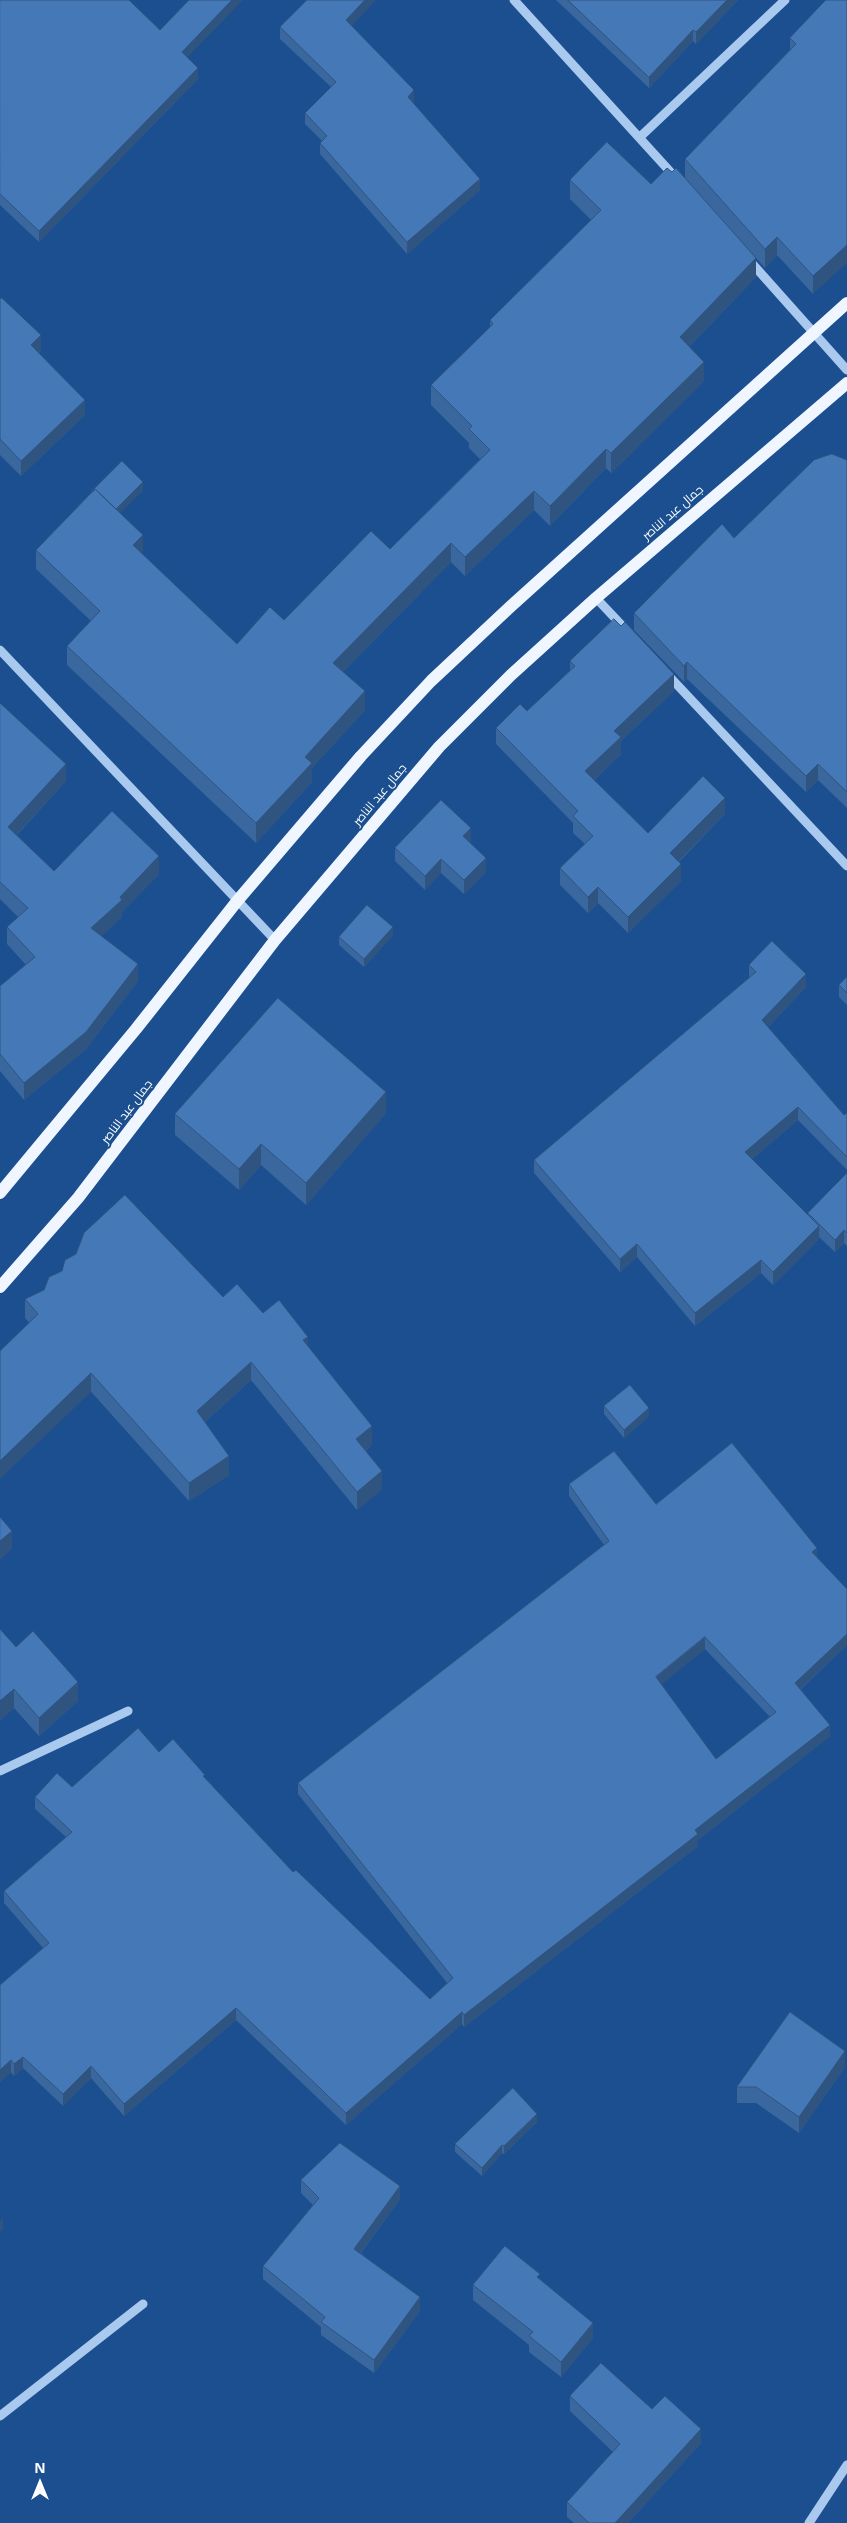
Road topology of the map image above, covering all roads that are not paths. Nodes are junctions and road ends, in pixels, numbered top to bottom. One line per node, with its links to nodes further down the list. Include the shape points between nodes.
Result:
1 (514, 0): 3 (street)
2 (785, 0): 3 (street)
3 (640, 137): 4 (street)
4 (684, 187)
5 (742, 253): 7 (street)
6 (847, 304): 7 (main road)
7 (814, 333): 8 (street); 15 (main road, via 431,681 361,756)
8 (847, 370)
9 (847, 383): 10 (main road, جمال عبد الناصر)
10 (596, 598): 11 (street); 16 (main road, جمال عبد الناصر, via 438,747)
11 (636, 642)
12 (0, 650): 15 (street)
13 (664, 670): 14 (street)
14 (847, 866)
15 (238, 900): 16 (street); 17 (main road)
16 (275, 940): 18 (main road, جمال عبد الناصر, via 78,1198)
17 (0, 1193)
18 (0, 1287)
19 (128, 1711): 20 (street)
20 (0, 1771)
21 (144, 2304): 22 (street)
22 (0, 2416)
23 (847, 2465): 24 (street)
24 (809, 2523)

